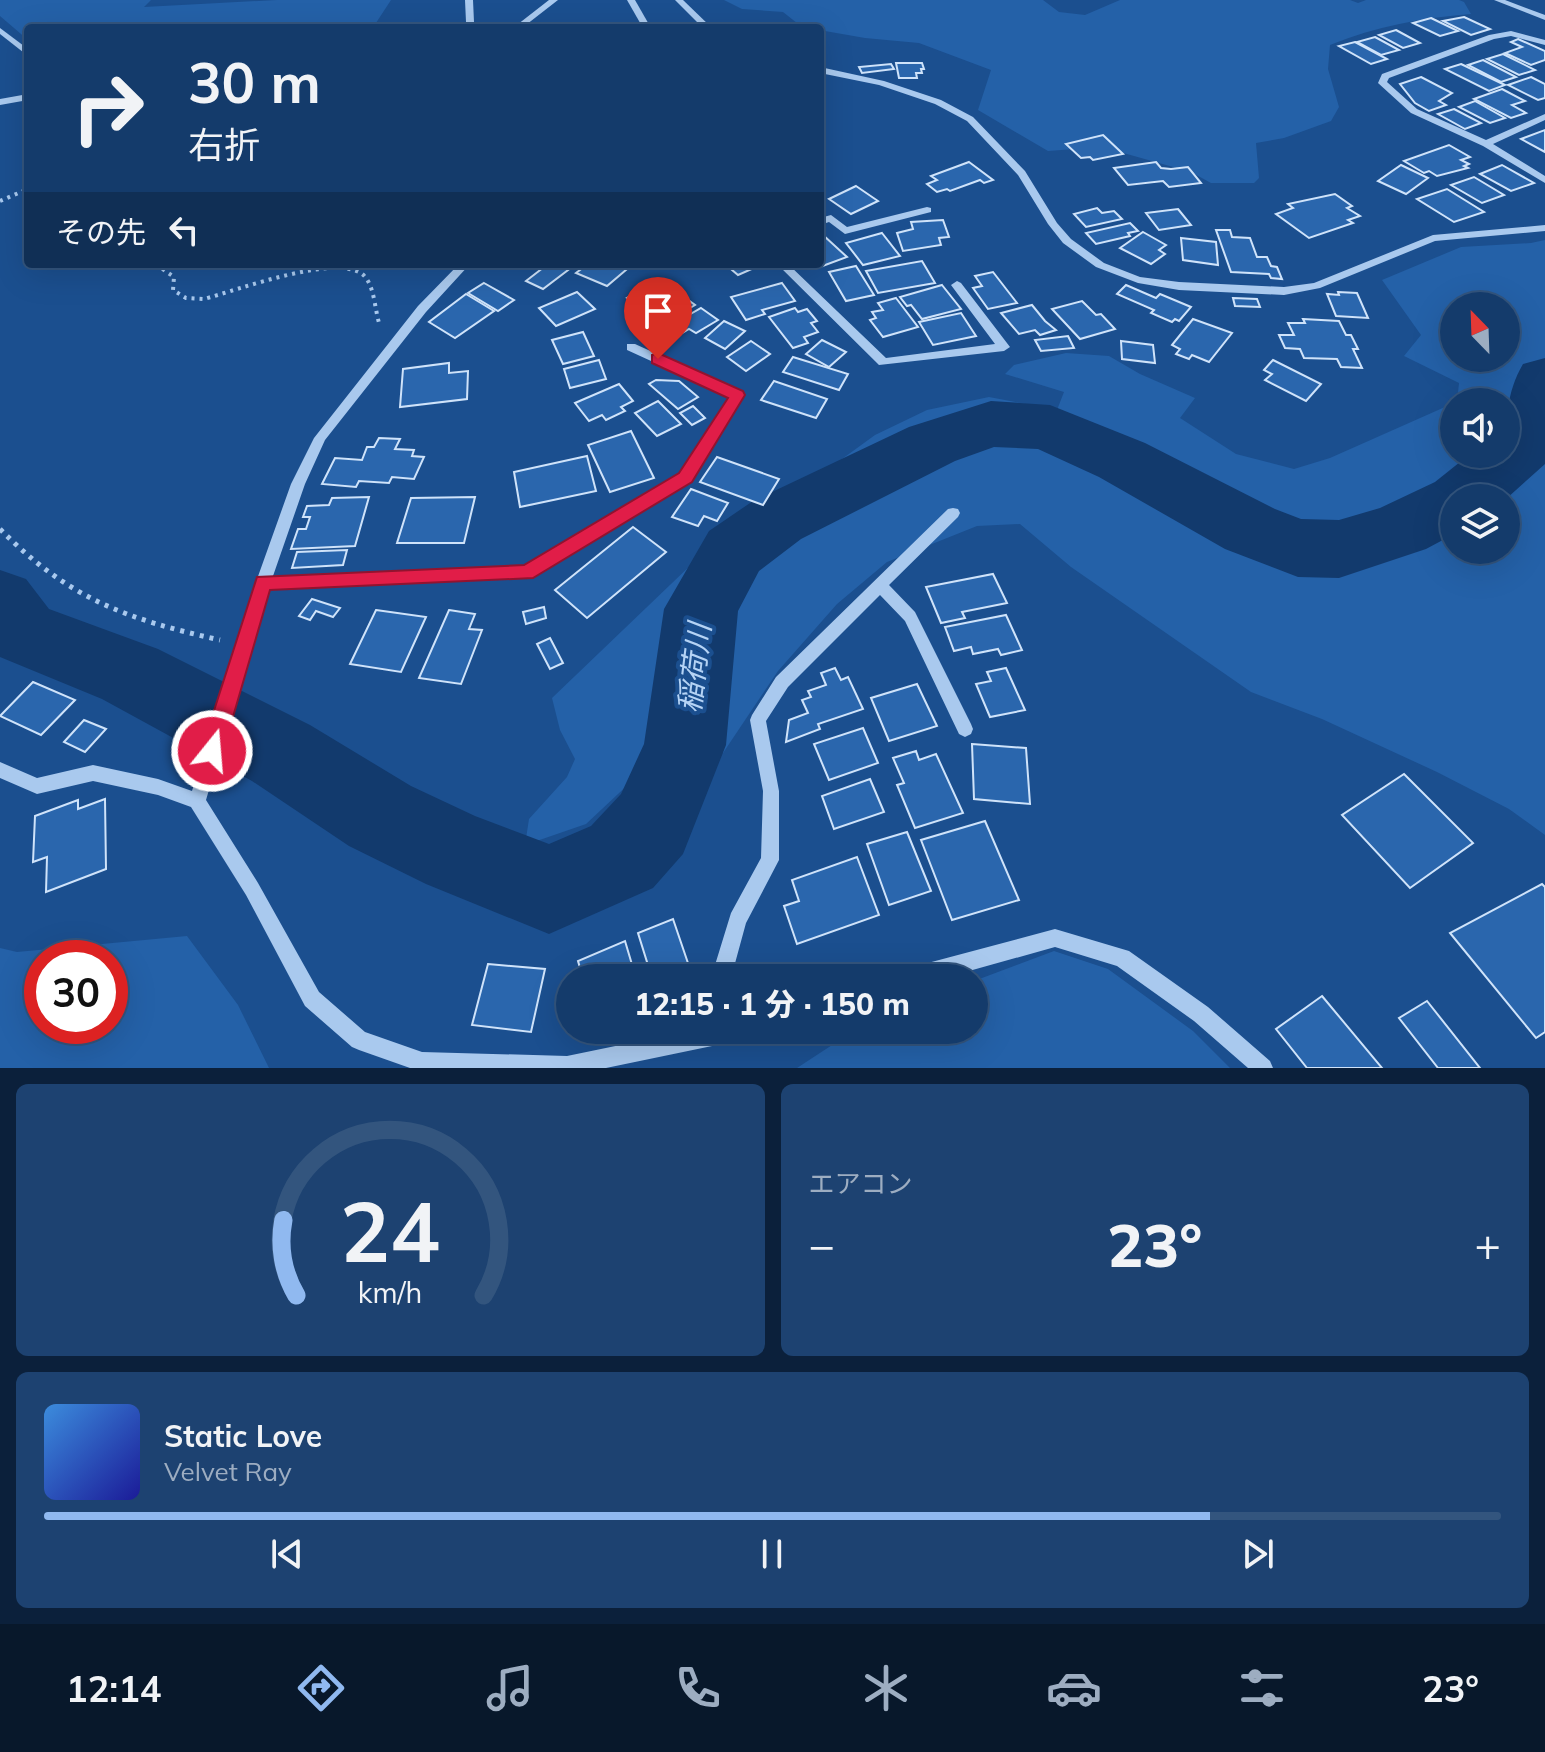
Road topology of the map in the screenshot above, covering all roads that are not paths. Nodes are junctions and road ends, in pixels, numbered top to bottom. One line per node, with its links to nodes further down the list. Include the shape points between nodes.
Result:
1 (469, 0): 7 (street)
2 (554, 0): 8 (street)
3 (631, 0): 9 (street)
4 (679, 0): 10 (street)
5 (1498, 0): 6 (street)
6 (1545, 18)
7 (469, 24)
8 (522, 24)
9 (645, 24)
10 (704, 24)
11 (0, 30): 13 (street)
12 (1545, 43): 18 (street, via 1511,33 1385,76 1382,83 1414,111)
13 (24, 50)
14 (824, 71): 22 (street, via 881,83 970,119 1022,173 1067,241 1100,265 1138,280 1284,291 1316,286 1433,238)
15 (24, 98): 16 (street)
16 (0, 102)
17 (1545, 117): 18 (street)
18 (1486, 144): 19 (street)
19 (1545, 180)
20 (927, 210): 21 (street, via 845,231 831,218)
21 (824, 221)
22 (1545, 228)
23 (461, 268): 28 (street, via 320,438)
24 (786, 268): 25 (street, via 883,362 1004,347)
25 (957, 285)
26 (631, 347): 28 (street, via 737,395 686,478 527,572)
27 (953, 513): 29 (street)
28 (263, 582): 32 (street)
29 (879, 584): 30 (street, via 910,617); 33 (street, via 782,682 758,720 771,791 770,860 738,920)
30 (965, 729)
31 (0, 770): 32 (street, via 37,786 93,773)
32 (197, 801): 35 (street, via 312,999 359,1040 422,1062 567,1066)
33 (725, 964)
34 (953, 964): 36 (street, via 1055,938 1122,958 1201,1014)
35 (661, 1044)
36 (1263, 1068)

